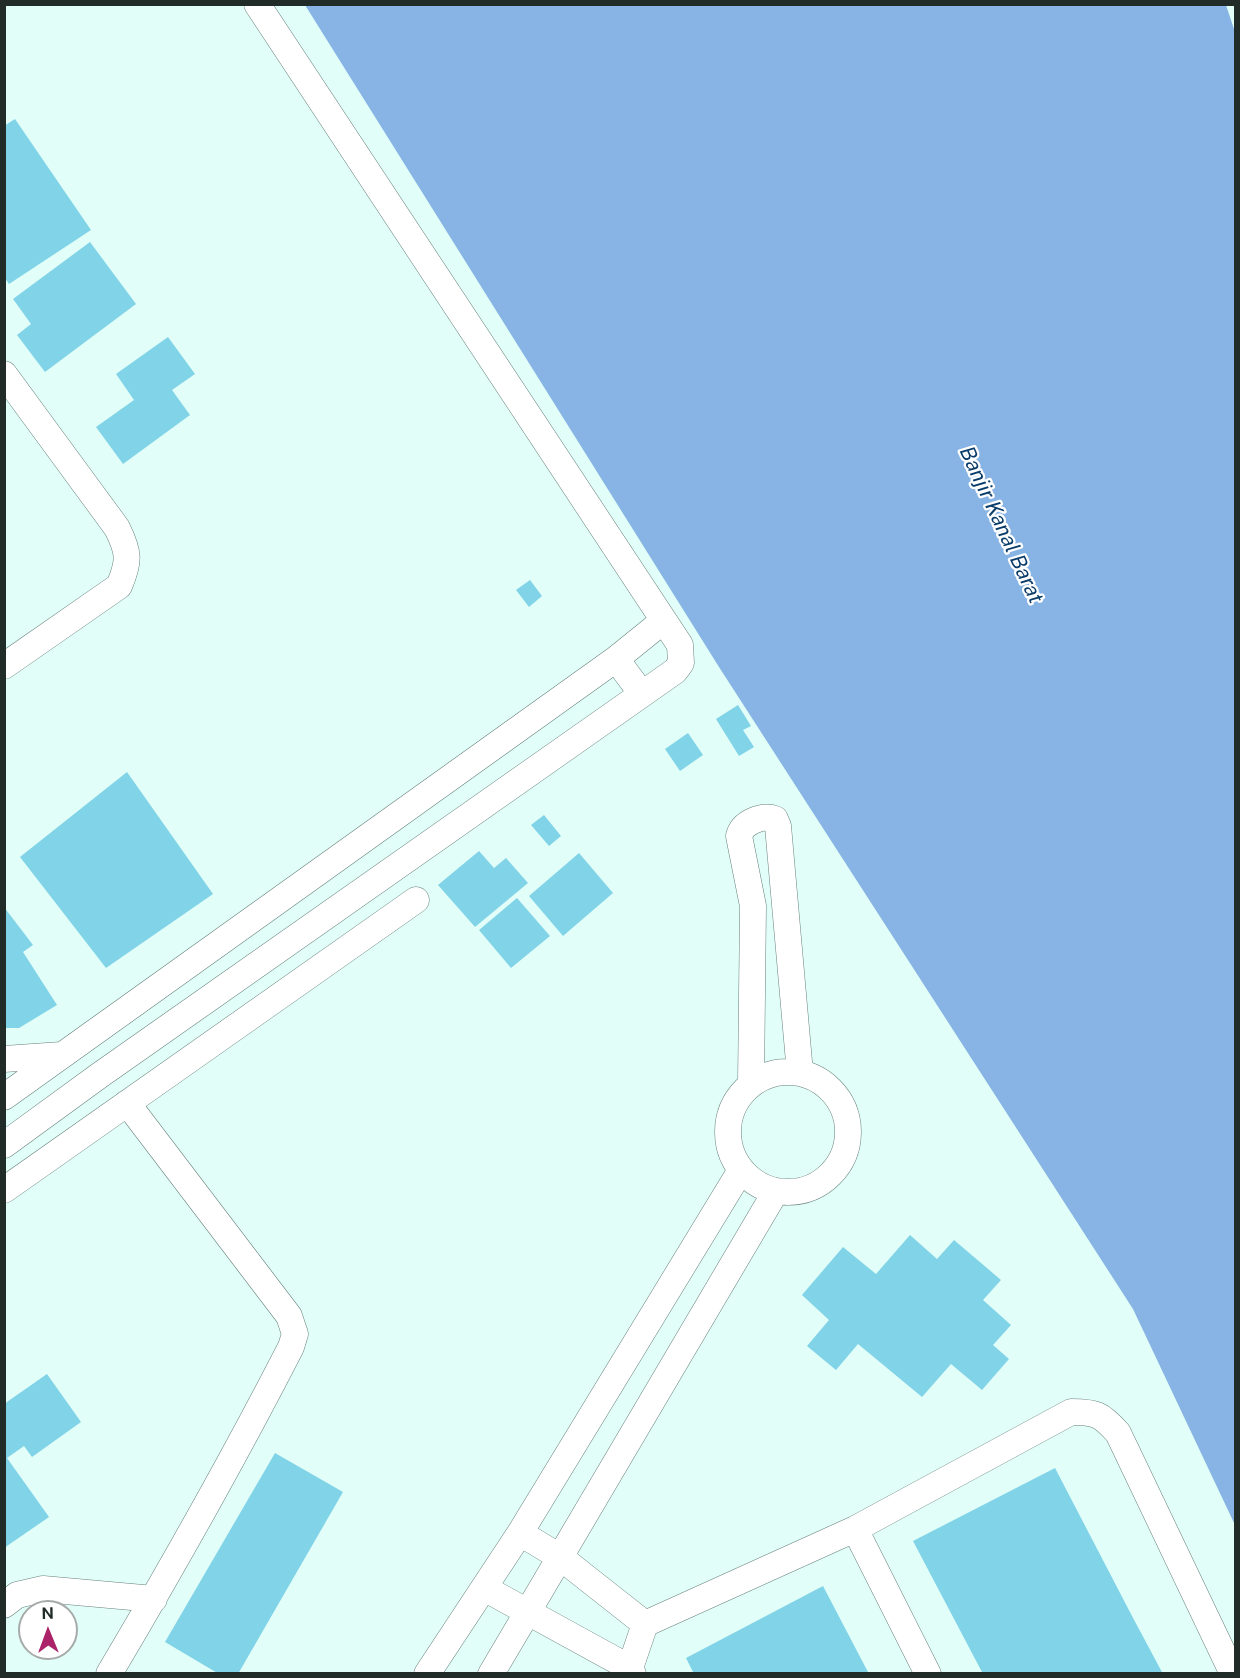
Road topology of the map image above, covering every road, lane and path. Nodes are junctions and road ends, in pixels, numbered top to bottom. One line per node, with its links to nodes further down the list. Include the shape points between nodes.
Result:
1 (257, 4): 3 (street)
2 (4, 374): 5 (street, via 127,547 126,570 119,586)
3 (663, 621): 4 (street); 6 (street, via 680,645 681,663)
4 (616, 659): 6 (street); 8 (street)
5 (4, 666)
6 (642, 694): 14 (street)
7 (416, 900): 13 (street)
8 (62, 1055): 9 (street); 12 (street)
9 (4, 1059)
10 (800, 1072): 11 (street, via 774,1072); 11 (street, via 778,826 769,816 746,824 740,836 753,906); 17 (street, via 824,1083 842,1104 849,1130 844,1156 827,1178 804,1191)
11 (751, 1083): 15 (street, via 735,1102 728,1125 729,1149)
12 (4, 1097)
13 (128, 1103): 16 (street); 22 (street, via 289,1316 295,1334 252,1425)
14 (4, 1146)
15 (741, 1170): 17 (street, via 757,1184); 19 (street)
16 (4, 1190)
17 (776, 1191): 20 (street)
18 (855, 1529): 25 (street); 30 (street); 31 (street, via 1071,1412 1105,1418 1118,1433)
19 (520, 1533): 20 (street); 21 (street)
20 (560, 1557): 24 (street); 25 (street)
21 (484, 1588): 24 (street); 28 (street)
22 (154, 1599): 23 (street, via 43,1589 17,1595); 27 (street)
23 (4, 1605)
24 (527, 1612): 26 (street); 29 (street)
25 (645, 1624): 26 (street)
26 (631, 1671)
27 (109, 1674)
28 (427, 1674)
29 (491, 1674)
30 (928, 1674)
31 (1233, 1674)

